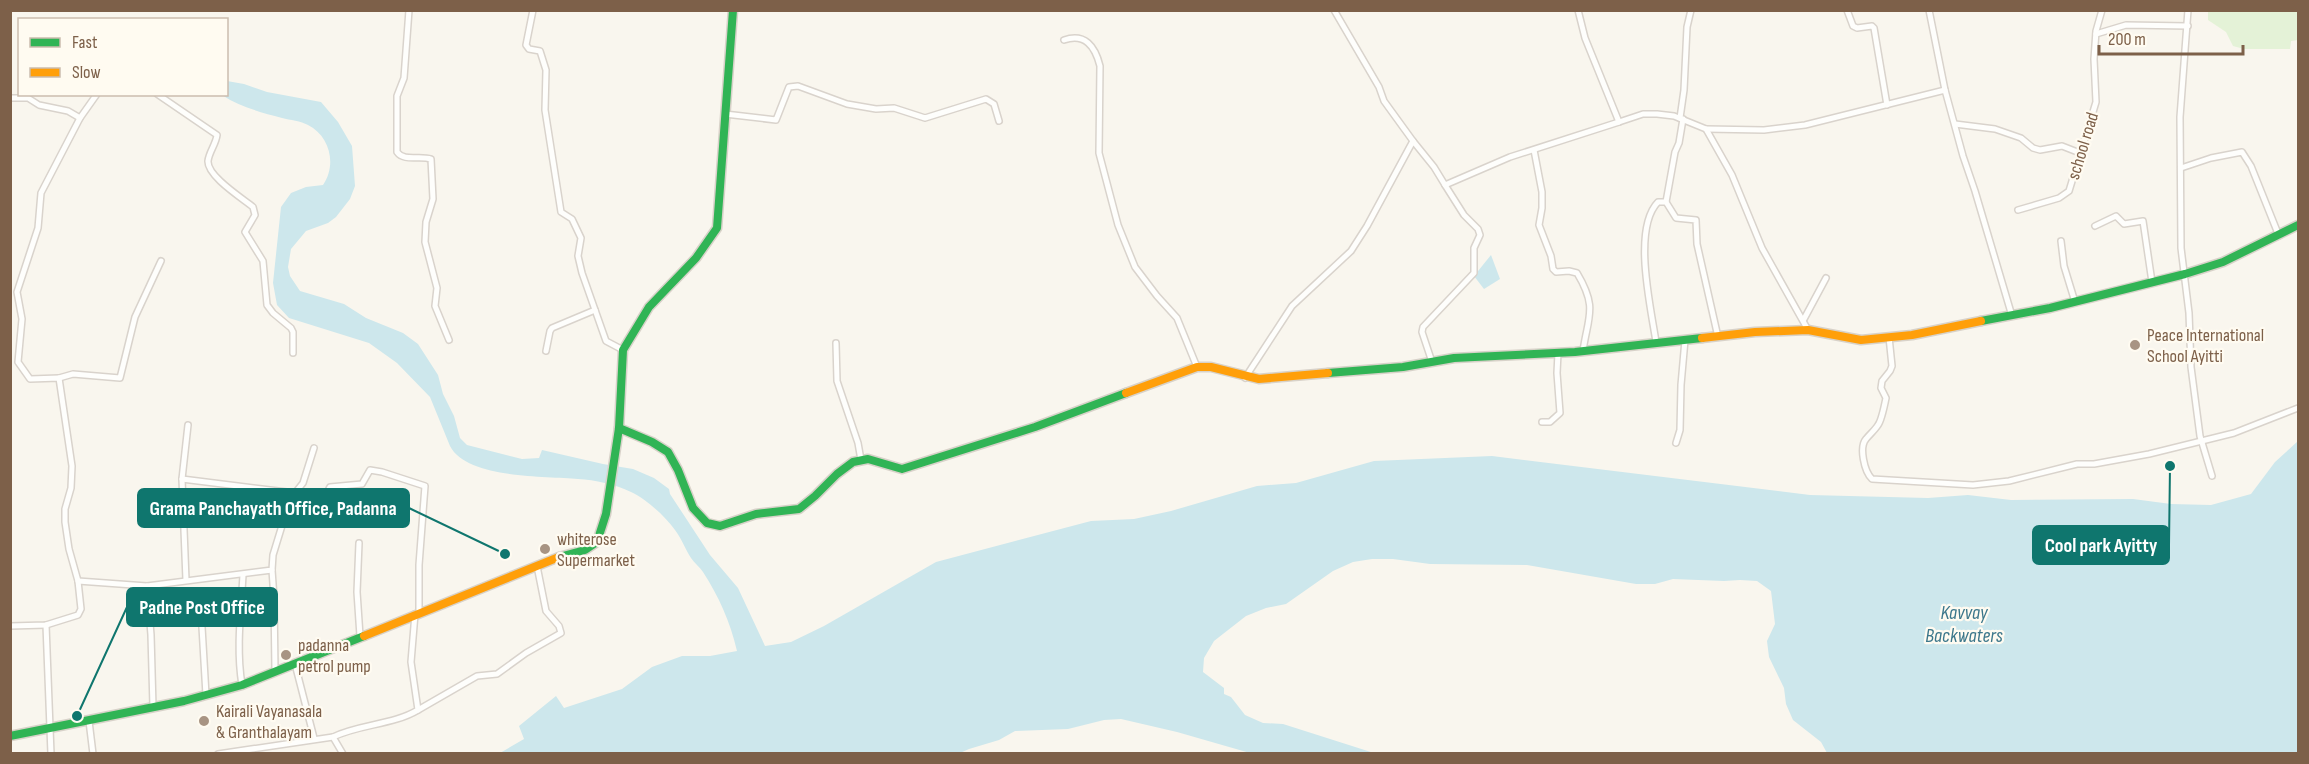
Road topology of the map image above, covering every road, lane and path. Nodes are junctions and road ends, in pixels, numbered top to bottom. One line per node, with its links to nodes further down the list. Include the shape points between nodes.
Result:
1 (409, 10): 48 (street, via 404,78 397,96 397,152 403,157 431,159 433,199 425,242 437,288 435,306)
2 (533, 10): 42 (street, via 526,45 540,51 546,70 544,110 561,212 572,219 581,238 578,256)
3 (733, 10): 19 (main road)
4 (1334, 10): 26 (street, via 1384,101)
5 (1578, 10): 23 (street, via 1585,38)
6 (1691, 10): 21 (street)
7 (1847, 10): 18 (street, via 1853,26 1874,28)
8 (1929, 10): 14 (street)
9 (2102, 10): 12 (street, school road)
10 (2188, 10): 11 (street)
11 (2188, 26): 12 (street, via 2126,25); 29 (street, via 2182,79)
12 (2096, 34): 28 (street, school road, via 2096,102)
13 (1064, 40): 60 (street, via 1074,37 1085,41 1097,54 1100,153 1118,225 1135,267 1178,318)
14 (1945, 90): 18 (street); 24 (street)
15 (96, 96): 20 (street)
16 (161, 96): 56 (street, via 218,135 208,166 220,182 253,207 255,215 245,232 263,261 267,304 293,332)
17 (10, 98): 20 (street, via 28,98)
18 (1887, 105): 25 (street, via 1805,125 1764,130)
19 (726, 114): 22 (street, via 776,120 789,87 798,86 847,104 894,108 925,118 986,99 994,104); 52 (main road, via 717,228 696,258 649,307)
20 (80, 118): 57 (street, via 41,193 38,228 17,292 22,319)
21 (1682, 119): 23 (street, via 1643,114); 25 (street); 31 (street)
22 (999, 121)
23 (1619, 122): 27 (street)
24 (1955, 124): 28 (street, via 1995,129 2040,150 2062,146); 43 (street)
25 (1706, 129): 44 (street, via 1732,175 1762,248)
26 (1413, 141): 30 (street); 62 (street, via 1351,251 1292,306)
27 (1534, 150): 30 (street); 54 (street, via 1542,204 1539,225 1553,269 1577,273 1591,309)
28 (2080, 153): 32 (street, school road, via 2067,194)
29 (2181, 168): 35 (street, via 2242,152); 38 (street, via 2181,248)
30 (1445, 185): 58 (street, via 1480,235 1474,249 1474,273 1422,332)
31 (1666, 202): 46 (street, via 1676,218 1696,220 1697,244); 50 (street, via 1658,202 1652,208 1646,241 1647,284)
32 (2018, 210)
33 (2298, 225): 35 (main road)
34 (2095, 226): 40 (street, via 2116,216 2124,224 2143,221)
35 (2279, 236): 38 (main road, via 2223,262)
36 (2061, 241): 41 (street)
37 (161, 261): 61 (street, via 135,317 120,378 73,374)
38 (2185, 274): 40 (main road); 67 (street, via 2190,367)
39 (1826, 278): 44 (street)
40 (2152, 282): 41 (main road)
41 (2075, 302): 43 (main road)
42 (595, 310): 52 (street, via 606,341); 53 (street, via 552,328)
43 (2012, 316): 47 (main road)
44 (1804, 319): 45 (street)
45 (1808, 330): 46 (main road); 47 (main road, via 1861,340)
46 (1718, 337): 49 (main road)
47 (1889, 337): 67 (street, via 1892,366 1881,381 1886,398 1880,423 1863,448 1868,476 1872,479 1993,483)
48 (449, 340)
49 (1685, 340): 50 (main road); 68 (street)
50 (1656, 342): 54 (main road)
51 (836, 343): 70 (street, via 837,381)
52 (623, 350): 66 (main road)
53 (546, 351)
54 (1582, 351): 55 (main road)
55 (1558, 352): 58 (main road); 64 (street, via 1560,413 1550,422)
56 (292, 353)
57 (18, 362): 59 (street); 61 (street, via 30,379)
58 (1432, 362): 62 (main road)
59 (10, 367)
60 (1197, 367): 62 (main road); 70 (main road, via 1035,427 902,469)
61 (59, 378): 80 (street, via 72,466 65,522)
62 (1245, 378)
63 (2298, 408): 67 (street)
64 (1542, 422)
65 (188, 424): 72 (street)
66 (619, 428): 70 (main road, via 667,450 698,516 718,527 755,514 799,508 840,470); 76 (main road, via 600,536 592,546)
67 (2202, 441): 71 (street)
68 (1676, 442)
69 (314, 448): 73 (street, via 303,483)
70 (861, 460)
71 (2212, 476)
72 (182, 479): 73 (street); 79 (street)
73 (295, 493): 74 (street)
74 (289, 502): 77 (street); 82 (street, via 323,500 330,487 362,484 370,470 425,486)
75 (359, 543): 86 (street)
76 (537, 566): 82 (main road); 92 (street, via 546,611 561,633 497,674 477,675)
77 (272, 570): 78 (street); 88 (street)
78 (243, 575): 79 (street); 89 (street, via 239,633)
79 (186, 580): 81 (street)
80 (78, 581): 81 (street); 84 (street, via 78,615)
81 (147, 586): 91 (street)
82 (417, 613): 86 (main road); 92 (street, via 411,662)
83 (204, 617): 90 (street)
84 (46, 625): 85 (street); 94 (street)
85 (10, 626)
86 (360, 636): 87 (main road)
87 (296, 664): 88 (main road); 97 (street)
88 (275, 671): 89 (main road)
89 (242, 685): 90 (main road)
90 (206, 695): 91 (main road)
91 (153, 707): 93 (main road)
92 (418, 710): 96 (street)
93 (88, 721): 94 (main road); 99 (street)
94 (50, 729): 95 (main road); 98 (street)
95 (10, 736)
96 (333, 737): 97 (street); 101 (street)
97 (314, 738): 100 (street)
98 (51, 753)
99 (93, 753)
100 (218, 753)
101 (343, 753)

